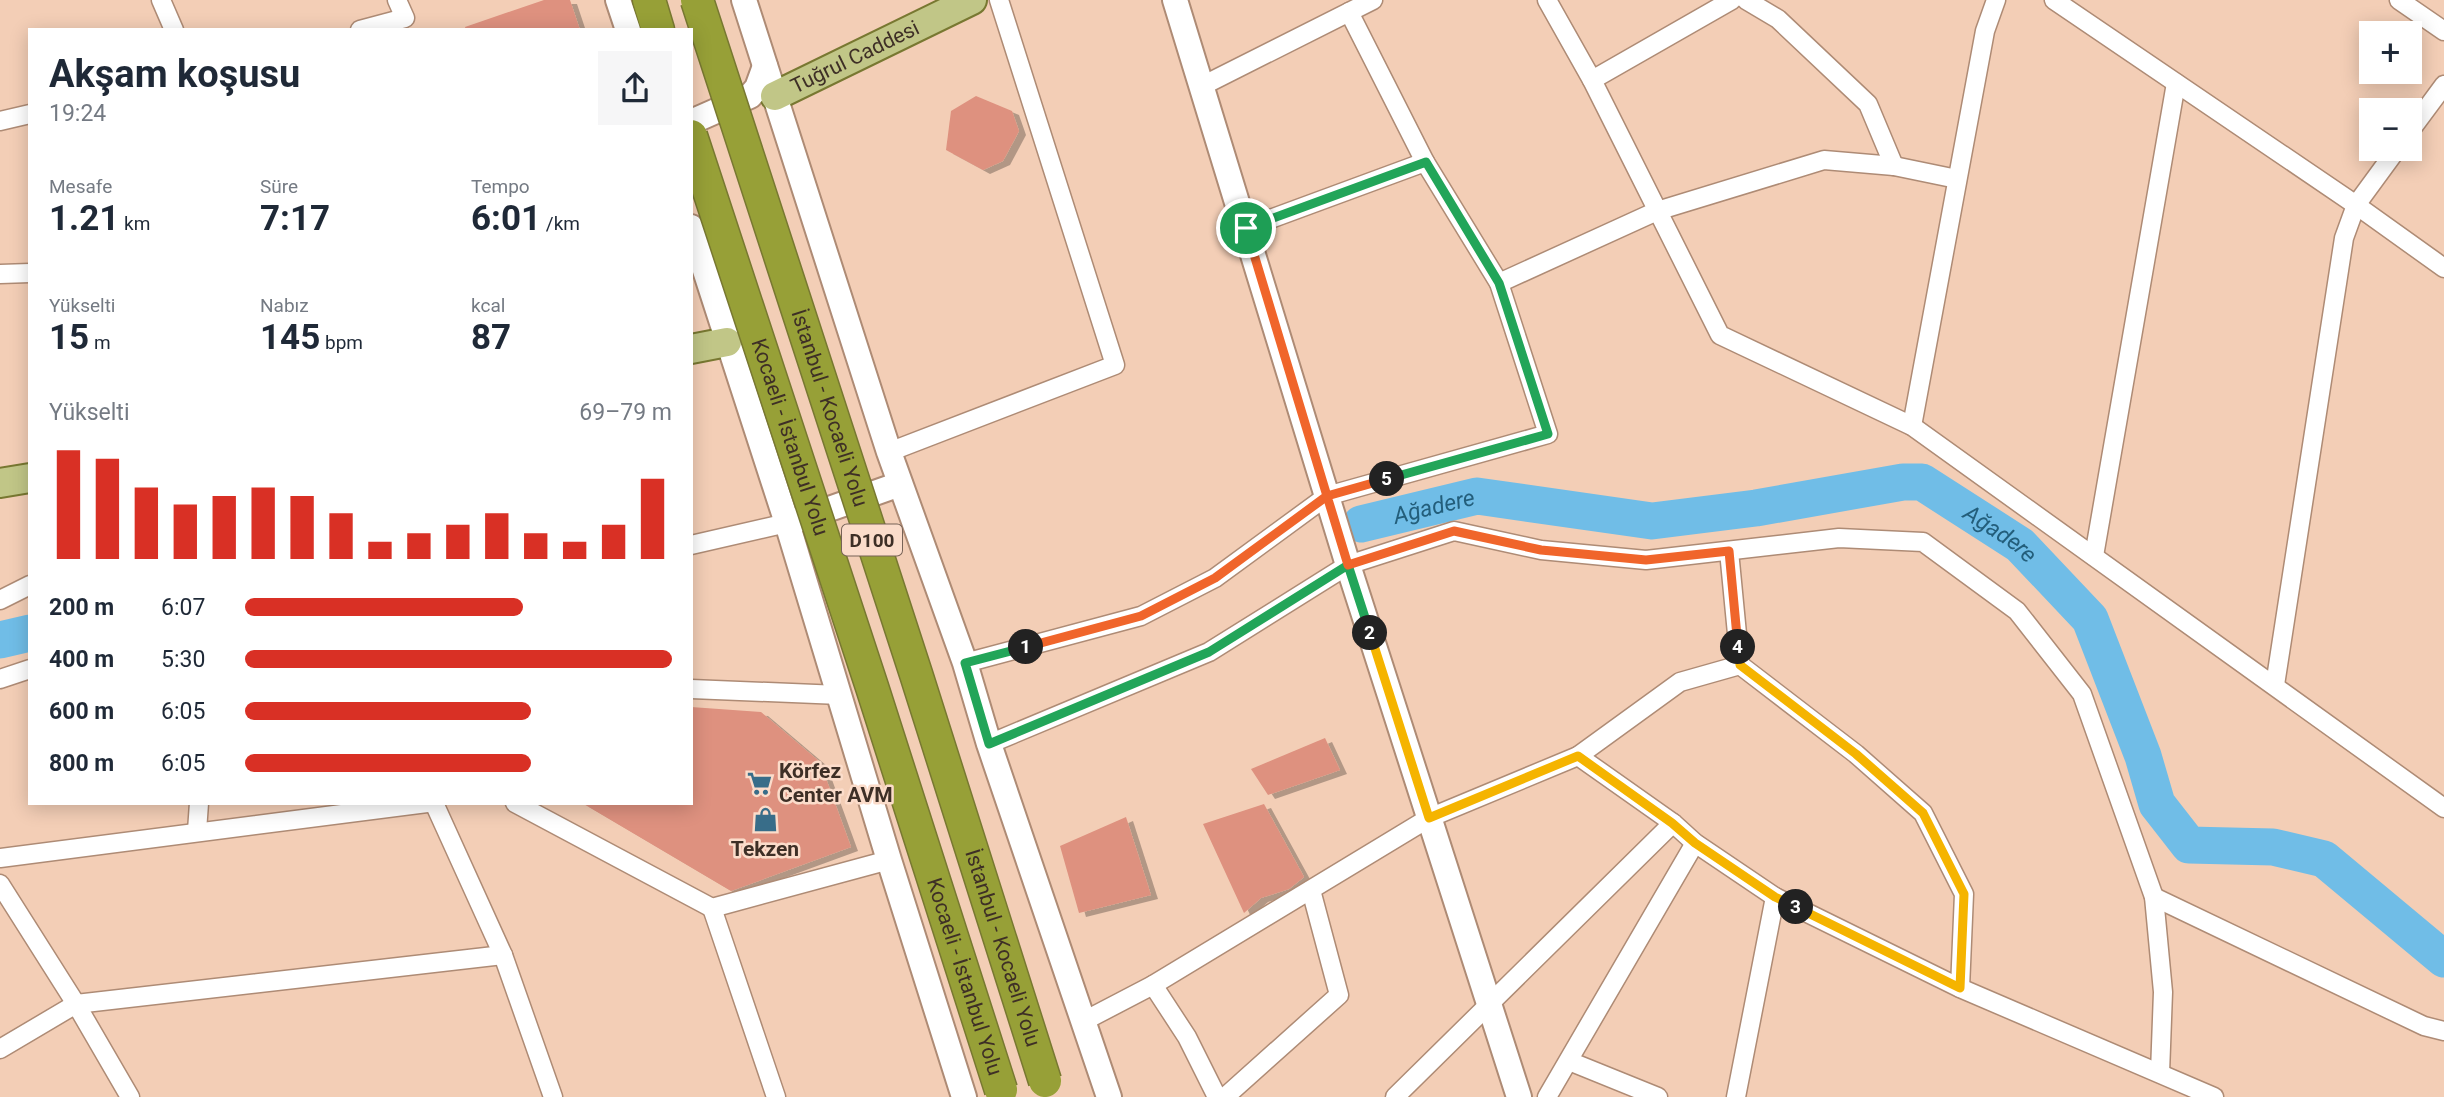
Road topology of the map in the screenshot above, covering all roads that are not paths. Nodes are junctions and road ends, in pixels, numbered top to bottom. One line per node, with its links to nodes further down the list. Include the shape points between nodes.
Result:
1 (161, 0): 19 (street)
2 (397, 0): 18 (street)
3 (618, 0): 21 (main road)
4 (649, 0): 22 (highway)
5 (697, 0): 98 (highway, İstanbul - Kocaeli Yolu / D100, bridge)
6 (744, 0): 24 (main road)
7 (972, 0): 29 (main road, Tuğrul Caddesi)
8 (999, 0): 51 (street, via 1115,365)
9 (1175, 0): 28 (main road)
10 (1373, 0): 17 (street)
11 (1547, 0): 25 (street)
12 (1732, 0): 25 (street)
13 (1746, 0): 38 (street, via 1778,19 1868,104)
14 (1996, 0): 39 (street, via 1985,31)
15 (2055, 0): 26 (street)
16 (2399, 0): 23 (street)
17 (1349, 12): 28 (street); 37 (street)
18 (407, 24): 20 (street)
19 (173, 28)
20 (376, 28)
21 (627, 28)
22 (657, 28)
23 (2444, 31)
24 (765, 66): 29 (main road); 33 (main road, via 750,96)
25 (1592, 80): 41 (street)
26 (2176, 83): 40 (street); 59 (street)
27 (2444, 85): 31 (street)
28 (1202, 86): 42 (main road)
29 (775, 96): 34 (main road); 51 (main road)
30 (28, 114): 32 (street)
31 (2422, 115)
32 (0, 121)
33 (693, 121)
34 (693, 133)
35 (693, 140): 100 (highway, Kocaeli - İstanbul Yolu / D100, bridge)
36 (2388, 161): 40 (street)
37 (1426, 162): 42 (street); 47 (street)
38 (1894, 166): 39 (street); 41 (street, via 1825,160)
39 (1957, 179): 50 (street)
40 (2356, 205): 44 (street); 67 (street, via 2344,238)
41 (1657, 211): 47 (street); 50 (street, via 1720,335)
42 (1246, 228): 55 (main road)
43 (693, 233): 48 (main road)
44 (2444, 268)
45 (28, 272): 46 (street)
46 (0, 274)
47 (1499, 283): 55 (street, via 1548,434)
48 (727, 342): 49 (main road); 56 (main road)
49 (693, 349)
50 (1912, 426): 59 (street)
51 (889, 453): 54 (main road)
52 (28, 478): 53 (main road)
53 (0, 483)
54 (900, 484): 56 (main road); 63 (main road)
55 (1327, 496): 60 (main road); 63 (street, via 1215,578 1141,616)
56 (787, 523): 57 (street); 69 (main road)
57 (693, 545)
58 (1729, 551): 60 (street, via 1646,560 1541,550 1454,531); 64 (street); 86 (street, via 1839,538 1923,542 2017,611 2082,694)
59 (2094, 556): 67 (street)
60 (1348, 565): 70 (street, via 1209,652); 77 (main road)
61 (28, 586): 62 (street)
62 (0, 600)
63 (965, 663): 70 (main road)
64 (1740, 665): 71 (street, via 1680,682); 90 (street, via 1856,754 1923,813 1964,894)
65 (28, 669): 66 (street)
66 (0, 679)
67 (2275, 685): 76 (street)
68 (693, 689): 69 (street)
69 (840, 695): 82 (main road)
70 (989, 744): 93 (main road)
71 (1578, 756): 77 (street); 78 (street)
72 (199, 805): 79 (street)
73 (411, 805): 79 (street)
74 (435, 805): 88 (street)
75 (519, 805): 87 (street)
76 (2444, 808)
77 (1429, 818): 84 (street); 92 (main road)
78 (1672, 823): 80 (street); 92 (street)
79 (197, 831): 81 (street)
80 (1695, 843): 85 (street); 96 (street)
81 (0, 858)
82 (889, 860): 87 (street); 104 (main road)
83 (0, 884): 91 (street)
84 (1311, 890): 89 (street); 107 (street, via 1339,995)
85 (1775, 897): 90 (street); 112 (street)
86 (2154, 897): 94 (street, via 2424,1027); 97 (street, via 2163,992)
87 (712, 908): 103 (street)
88 (503, 955): 91 (street); 102 (street)
89 (1153, 985): 93 (street); 106 (street, via 1187,1037)
90 (1960, 988): 97 (street)
91 (76, 1004): 95 (street); 101 (street)
92 (1490, 1006): 108 (street); 109 (main road)
93 (1084, 1021): 105 (main road)
94 (2444, 1031)
95 (0, 1049)
96 (1569, 1061): 110 (street); 111 (street)
97 (2160, 1073): 99 (street)
98 (1047, 1089)
99 (2179, 1090): 113 (street)
100 (1003, 1094)
101 (130, 1097)
102 (552, 1097)
103 (776, 1097)
104 (964, 1097)
105 (1110, 1097)
106 (1217, 1097)
107 (1225, 1097)
108 (1395, 1097)
109 (1519, 1097)
110 (1547, 1097)
111 (1658, 1097)
112 (1736, 1097)
113 (2214, 1097)

